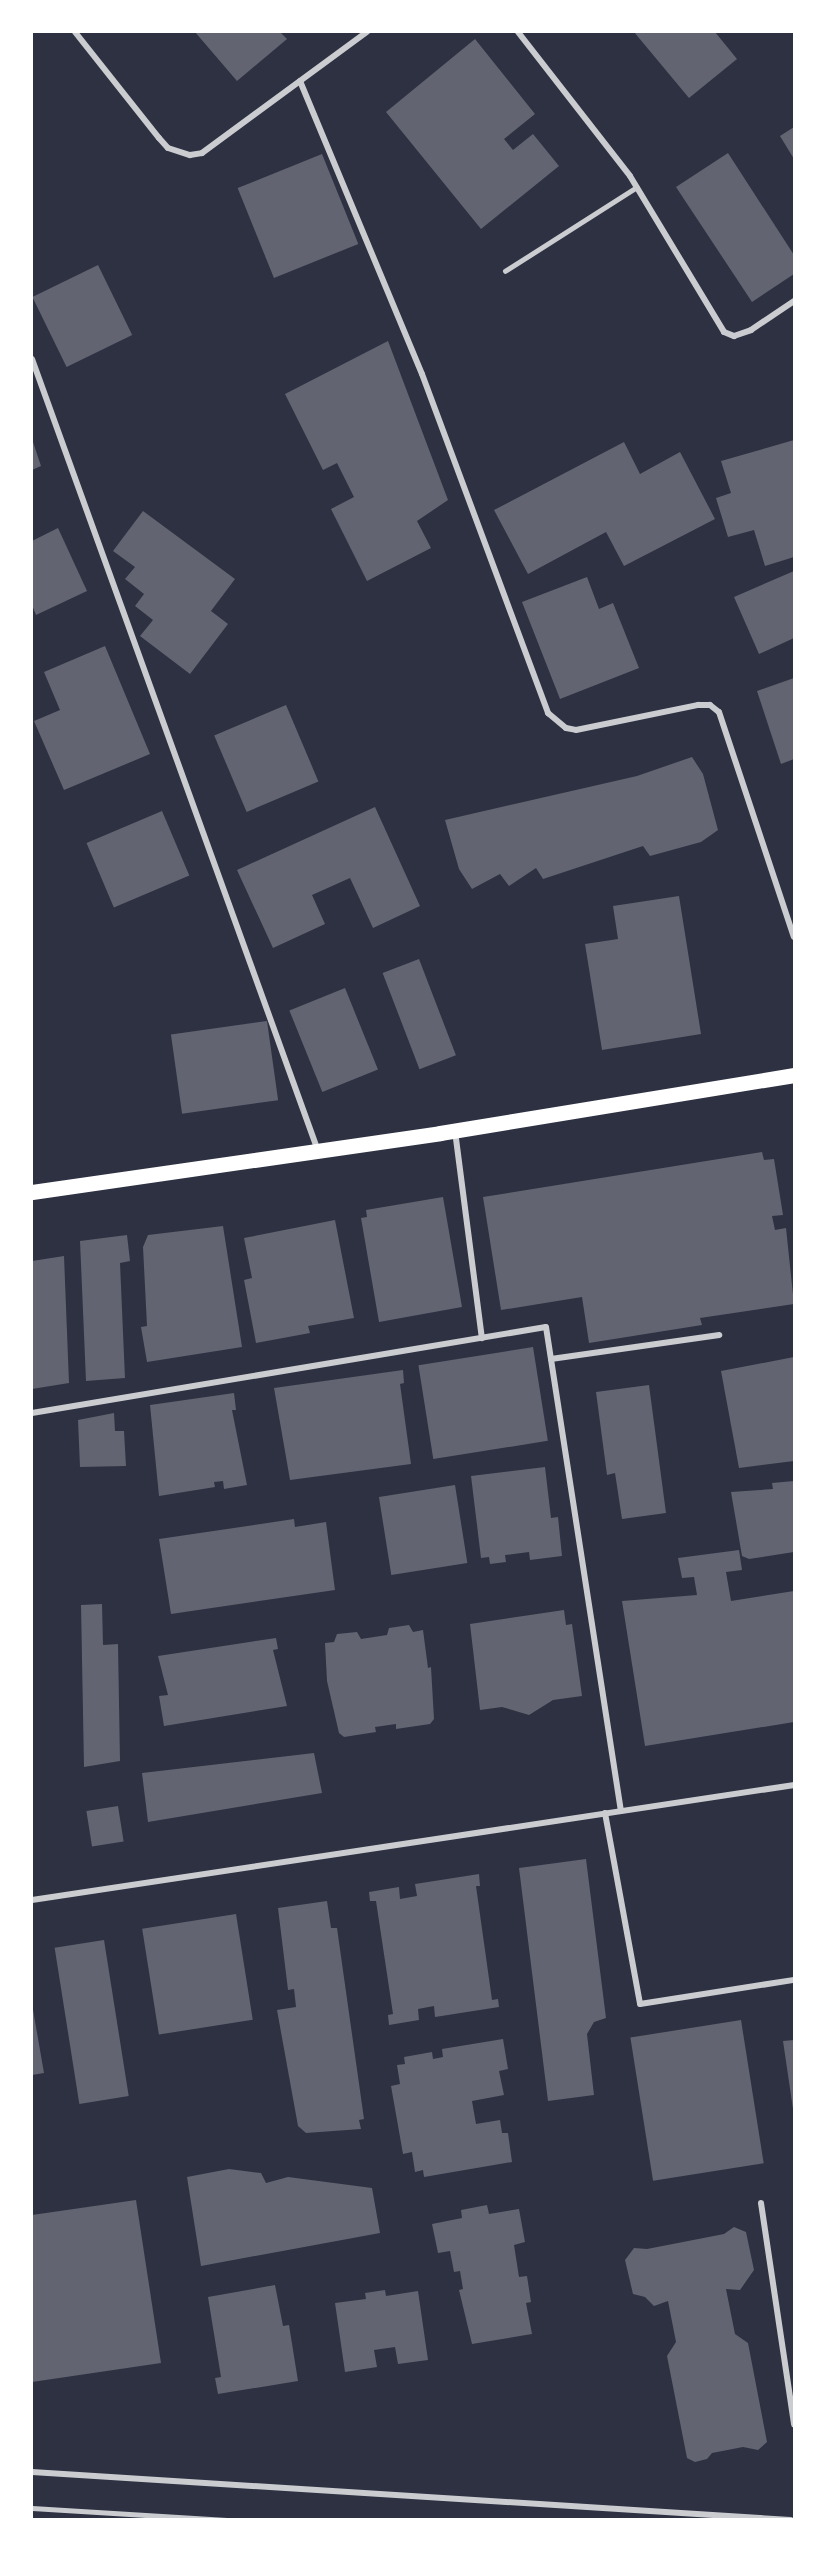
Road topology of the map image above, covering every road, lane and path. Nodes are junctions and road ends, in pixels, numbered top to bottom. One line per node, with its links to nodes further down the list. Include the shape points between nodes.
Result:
1 (75, 32): 4 (street, via 159,138 181,153 202,153)
2 (367, 32): 4 (street)
3 (518, 32): 5 (street)
4 (300, 81): 9 (street, via 422,374 548,713 556,723 576,730 698,705 710,705 719,712)
5 (637, 187): 6 (lane); 7 (street, via 724,332 734,336 751,330)
6 (505, 271)
7 (795, 300)
8 (32, 358): 12 (street)
9 (795, 937)
10 (795, 1075): 11 (main road)
11 (455, 1131): 12 (main road); 15 (street)
12 (318, 1151): 13 (main road)
13 (32, 1192)
14 (718, 1335): 16 (street)
15 (482, 1338): 16 (street, via 546,1327); 17 (street)
16 (551, 1359): 19 (street)
17 (32, 1413)
18 (795, 1785): 19 (street)
19 (621, 1810): 20 (street)
20 (604, 1813): 21 (street); 22 (street, via 640,2004)
21 (32, 1900)
22 (795, 1980)
23 (761, 2203): 24 (street)
24 (795, 2425)
25 (32, 2472): 28 (street)
26 (32, 2508): 27 (street)
27 (227, 2520)
28 (790, 2520)

